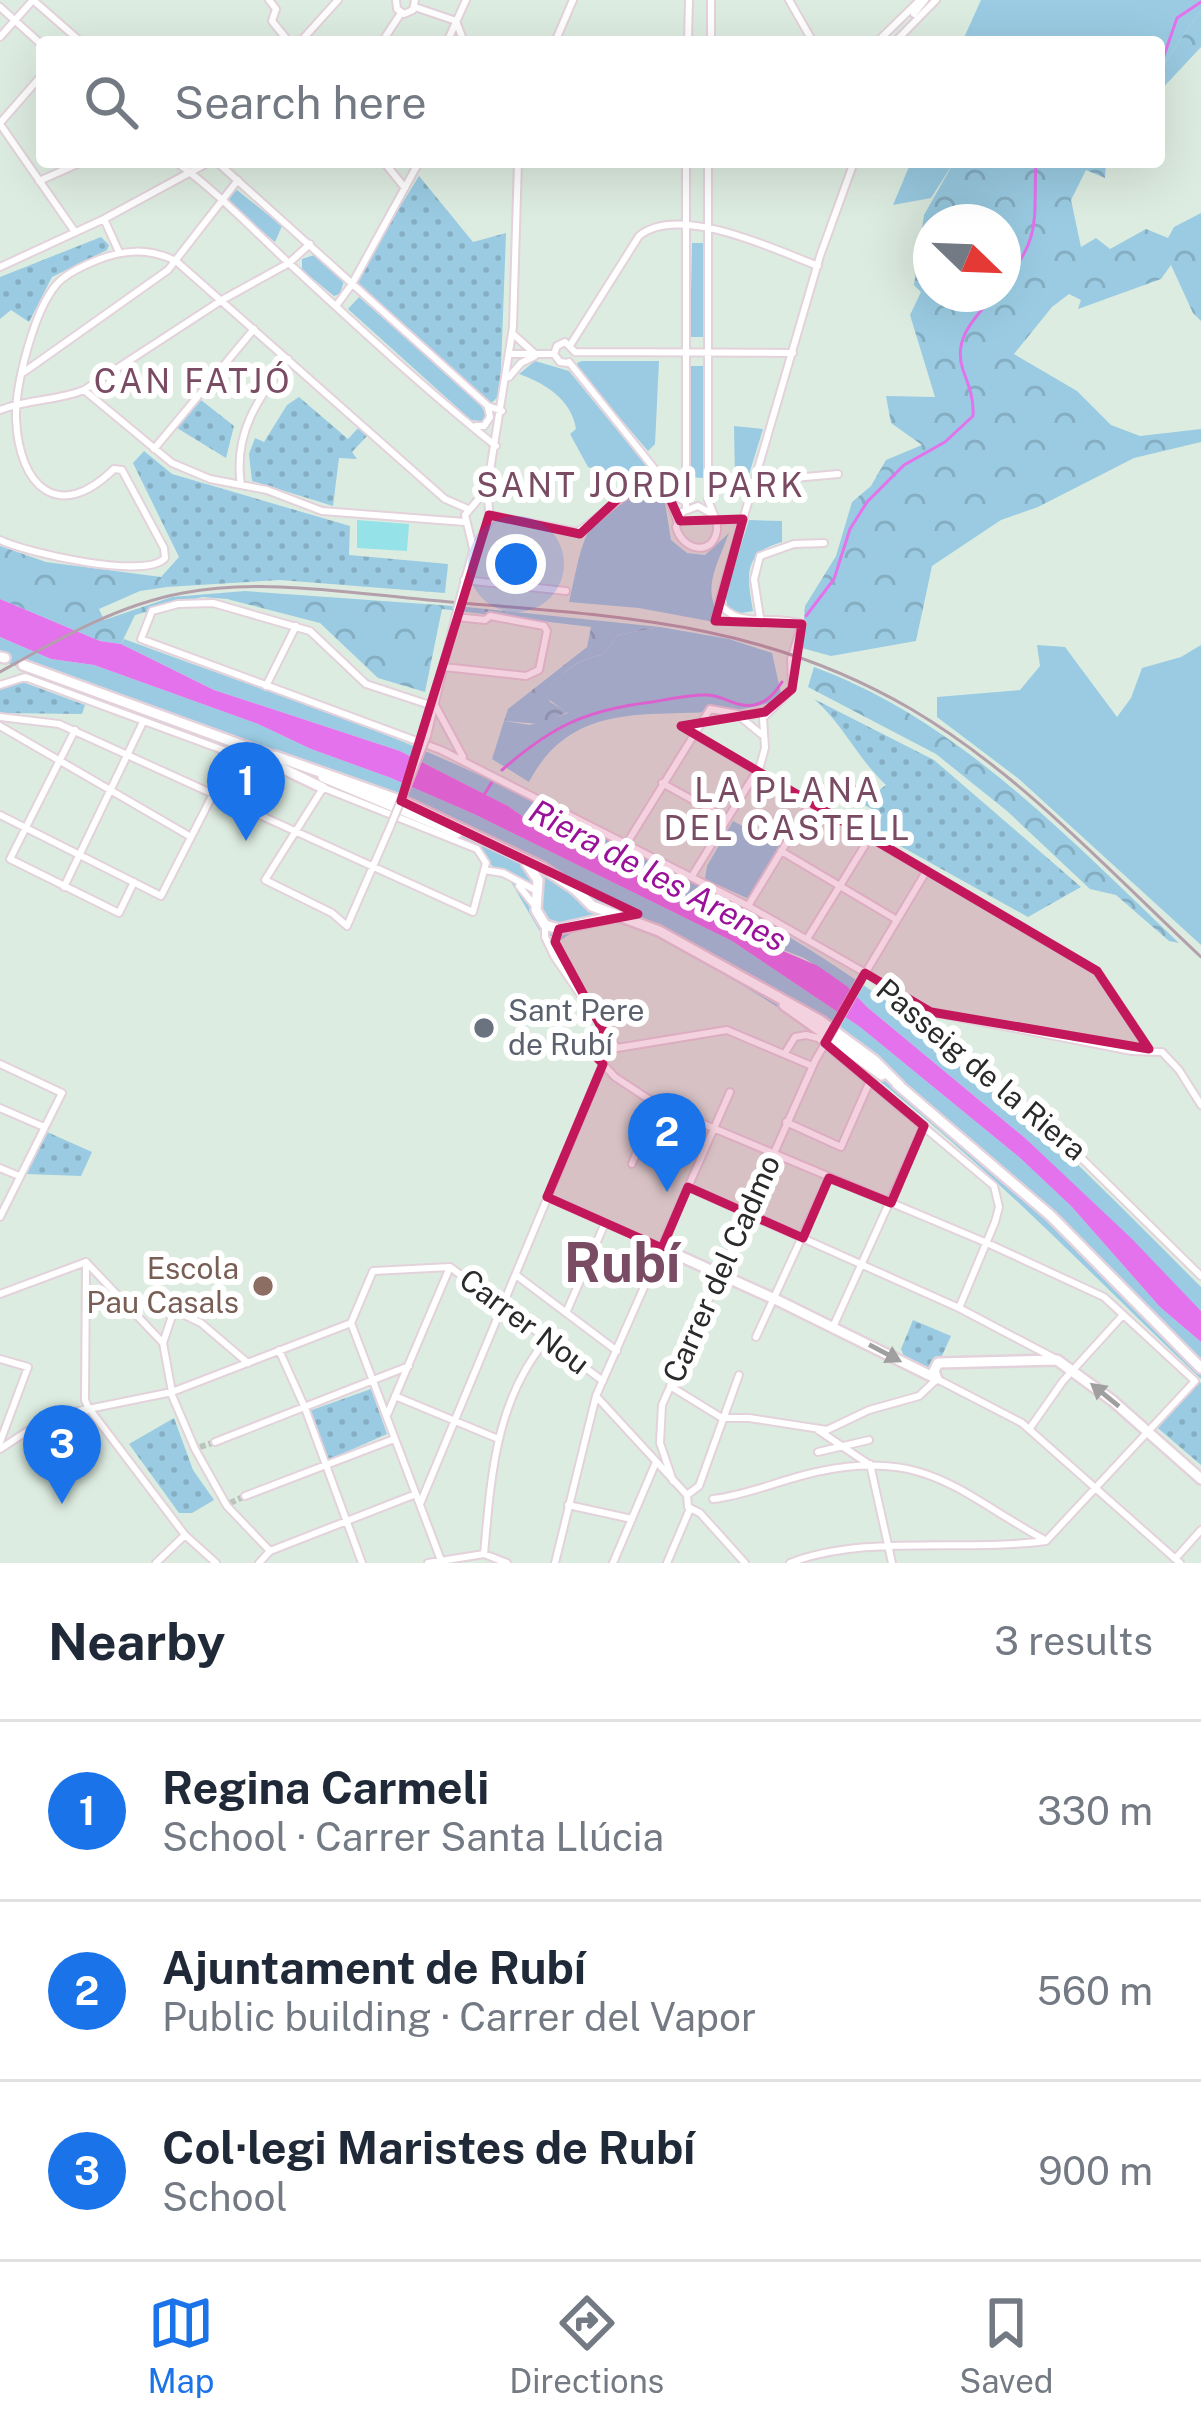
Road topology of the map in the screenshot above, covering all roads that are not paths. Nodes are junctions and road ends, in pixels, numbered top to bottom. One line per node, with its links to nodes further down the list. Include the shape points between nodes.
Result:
1 (33, 0): 18 (street); 20 (street)
2 (269, 0): 15 (street)
3 (284, 0): 15 (street)
4 (338, 0): 22 (street)
5 (396, 0): 16 (street)
6 (466, 0): 19 (street)
7 (574, 0): 26 (street)
8 (688, 0): 27 (street)
9 (711, 0): 28 (street)
10 (788, 0): 29 (street)
11 (922, 0): 17 (street)
12 (936, 0): 17 (street)
13 (415, 4): 16 (street); 19 (street)
14 (0, 8): 18 (street)
15 (276, 9): 21 (street, via 272,21)
16 (401, 14): 23 (street)
17 (913, 18): 30 (street); 31 (street); 32 (street)
18 (14, 21): 33 (street); 34 (street)
19 (456, 21): 24 (street); 25 (street)
20 (74, 36)
21 (284, 36)
22 (305, 36)
23 (386, 36)
24 (450, 36)
25 (462, 36)
26 (558, 36)
27 (688, 36)
28 (711, 36)
29 (809, 36)
30 (887, 36)
31 (900, 36)
32 (908, 36)
33 (0, 37)
34 (36, 40)
35 (36, 82): 36 (street)
36 (0, 123): 49 (street)
37 (69, 168): 49 (street)
38 (185, 168): 47 (street)
39 (202, 168): 47 (street)
40 (221, 168): 48 (street)
41 (389, 168): 50 (street)
42 (416, 168): 50 (street)
43 (518, 168): 66 (street)
44 (686, 168): 53 (street)
45 (708, 168): 54 (street)
46 (852, 168): 60 (street)
47 (192, 173): 51 (street); 52 (street)
48 (238, 180): 51 (street); 56 (street)
49 (40, 181): 55 (street)
50 (405, 188): 62 (street)
51 (222, 197): 58 (street); 59 (street)
52 (104, 219): 55 (street); 57 (street)
53 (686, 226): 54 (street); 67 (street, via 644,230); 68 (street)
54 (708, 226): 60 (street); 70 (street)
55 (75, 232): 61 (street)
56 (310, 244): 59 (street); 62 (street)
57 (118, 251): 58 (street); 76 (street, via 56,284)
58 (176, 261): 63 (street); 76 (street)
59 (289, 263): 63 (street); 64 (street)
60 (818, 266): 71 (street)
61 (0, 267)
62 (352, 284): 64 (street); 80 (street)
63 (222, 300): 65 (street); 78 (street)
64 (336, 306): 83 (street)
65 (254, 329): 74 (street); 85 (street)
66 (512, 333): 69 (street); 72 (street)
67 (573, 348): 68 (street); 73 (street, via 559,344); 75 (street)
68 (686, 352): 70 (street); 93 (street)
69 (510, 353): 72 (street); 77 (street)
70 (708, 353): 71 (street); 96 (street)
71 (793, 353): 88 (street)
72 (537, 355): 73 (street); 77 (street)
73 (554, 355): 75 (street)
74 (288, 359): 89 (street, via 246,423 237,459); 94 (street, via 445,499)
75 (569, 362): 87 (street)
76 (21, 374): 79 (street)
77 (507, 380): 82 (street)
78 (84, 390): 79 (street); 85 (street)
79 (17, 403): 81 (street); 101 (street, via 17,431 36,483 74,497 114,469 128,476 164,548 163,562 69,559)
80 (488, 406): 82 (street); 83 (street, via 484,426)
81 (0, 410)
82 (502, 411): 84 (street)
83 (473, 425): 84 (street)
84 (496, 446): 90 (street)
85 (154, 448): 89 (street, via 187,472)
86 (838, 474): 88 (street)
87 (661, 477): 91 (street); 92 (street)
88 (752, 482): 97 (street)
89 (242, 486): 99 (street, via 337,514)
90 (487, 489): 94 (street); 95 (street)
91 (653, 489): 92 (street); 95 (street, via 622,495 578,532)
92 (667, 492): 93 (street); 98 (street)
93 (688, 506): 96 (street); 98 (street)
94 (469, 508): 95 (street); 99 (street)
95 (488, 513): 100 (street)
96 (714, 517): 97 (street); 98 (street, via 713,539 696,548 679,539)
97 (743, 519): 107 (street, via 719,602 732,617)
98 (677, 520)
99 (468, 526): 100 (street); 103 (street)
100 (485, 528): 103 (street)
101 (0, 540)
102 (824, 543): 107 (street, via 760,556)
103 (473, 551): 104 (street)
104 (464, 583): 105 (street); 106 (street, bridge)
105 (566, 591)
106 (456, 614): 110 (street); 110 (street, via 544,626 539,670 526,676)
107 (760, 618): 114 (street, via 802,624 792,688)
108 (296, 626): 112 (street); 112 (street, Passeig de la Riera, via 225,604 152,611 141,639); 113 (street, via 319,636 366,684)
109 (23, 664): 121 (main road)
110 (444, 668): 113 (street)
111 (0, 686): 116 (street, via 26,677)
112 (266, 686): 128 (street, Passeig de la Riera)
113 (436, 707): 119 (street); 122 (street)
114 (772, 707): 115 (street); 123 (street, via 761,724)
115 (736, 714): 120 (street, via 710,709); 123 (street)
116 (143, 722): 125 (street); 126 (street)
117 (2, 724): 118 (street); 124 (street); 127 (street)
118 (74, 730): 126 (street); 127 (street)
119 (450, 732): 122 (street); 128 (street)
120 (694, 734): 129 (street); 130 (street)
121 (218, 736): 132 (main road); 145 (main road)
122 (427, 736): 146 (street, bridge)
123 (764, 738): 129 (street)
124 (0, 741)
125 (233, 754): 132 (street); 134 (street)
126 (129, 755): 133 (street); 134 (street)
127 (60, 762): 133 (street); 138 (street)
128 (469, 764): 142 (street, Passeig de la Riera)
129 (757, 770): 135 (street); 137 (street)
130 (662, 783): 137 (street); 142 (street)
131 (820, 786): 135 (street)
132 (323, 788): 139 (street); 147 (street, via 477,849)
133 (112, 790): 140 (street); 144 (street)
134 (212, 795): 139 (street); 140 (street)
135 (811, 802): 141 (street); 143 (street)
136 (0, 815): 138 (street)
137 (727, 819): 149 (street)
138 (25, 828): 144 (street); 153 (street, via 10,859)
139 (296, 833): 146 (street); 146 (street, via 265,880 346,926)
140 (191, 837): 150 (street, via 161,896)
141 (870, 837): 148 (street); 154 (street)
142 (627, 843): 149 (street, Passeig de la Riera)
143 (782, 851): 154 (street); 158 (street)
144 (80, 855): 150 (street); 153 (street)
145 (523, 860): 151 (main road); 155 (main road)
146 (372, 868): 147 (street, via 472,912)
147 (484, 870): 152 (street)
148 (927, 870): 160 (street, Carrer del Cadmo); 171 (street, via 1097,971)
149 (692, 876): 158 (street, Passeig de la Riera)
150 (134, 883): 153 (street, via 118,913)
151 (566, 883): 155 (main road); 156 (main road)
152 (517, 884): 155 (street); 157 (street)
153 (64, 887)
154 (839, 887): 160 (street); 164 (street)
155 (540, 891): 157 (main road)
156 (581, 898): 159 (main road); 161 (main road)
157 (536, 906): 162 (main road)
158 (748, 906): 164 (street, Passeig de la Riera)
159 (623, 916): 161 (main road); 222 (main road, via 745,977 874,1060 1051,1216)
160 (897, 920): 166 (street, Carrer del Cadmo)
161 (574, 924): 163 (main road)
162 (545, 925): 163 (main road); 165 (street)
163 (560, 929): 165 (street)
164 (807, 939): 166 (street, Passeig de la Riera)
165 (559, 958): 170 (street)
166 (863, 976): 167 (street, Passeig de la Riera); 175 (street, Carrer del Cadmo, bridge)
167 (908, 1002): 168 (street); 169 (street, Passeig de la Riera)
168 (940, 1014): 169 (street); 171 (street)
169 (938, 1030): 204 (street, Passeig de la Riera, via 1092,1165)
170 (605, 1034): 172 (street, via 617,1048 728,1030); 174 (street, via 588,1048)
171 (1149, 1049): 179 (street, via 1169,1058)
172 (784, 1053): 175 (street); 176 (street, via 806,1035)
173 (0, 1064): 183 (street, via 62,1093)
174 (602, 1064): 178 (street); 191 (street)
175 (813, 1064): 181 (street, Carrer del Cadmo)
176 (870, 1081): 181 (street, via 841,1147); 182 (street)
177 (730, 1092): 184 (street)
178 (656, 1104): 184 (street); 186 (street)
179 (1201, 1105)
180 (0, 1108): 183 (street)
181 (787, 1122): 185 (street, Carrer del Cadmo)
182 (924, 1126): 192 (street); 197 (street, via 998,1196)
183 (44, 1127): 188 (street)
184 (715, 1130): 185 (street); 190 (street)
185 (772, 1154): 189 (street); 193 (street, Carrer del Cadmo)
186 (632, 1164)
187 (0, 1168): 188 (street)
188 (20, 1177): 194 (street)
189 (830, 1178): 192 (street); 196 (street)
190 (688, 1187): 193 (street); 198 (street)
191 (547, 1197): 195 (street); 202 (street)
192 (891, 1203): 197 (street); 200 (street)
193 (745, 1212): 196 (street); 203 (street, Carrer del Cadmo)
194 (0, 1217)
195 (605, 1223): 198 (street); 209 (street)
196 (802, 1238): 200 (street); 206 (street)
197 (987, 1243): 208 (street); 210 (street, via 1104,1298)
198 (662, 1249): 203 (main road); 217 (street)
199 (86, 1262): 205 (street); 215 (street); 232 (street)
200 (863, 1265): 208 (street); 212 (street)
201 (450, 1267): 207 (street, Carrer Nou); 211 (street, Carrer Nou, via 373,1271); 221 (street)
202 (516, 1274): 207 (street); 209 (street)
203 (718, 1274): 206 (main road); 228 (street, Carrer del Cadmo)
204 (1201, 1276)
205 (0, 1294)
206 (775, 1299): 212 (main road); 213 (street)
207 (504, 1306): 214 (street, Carrer Nou); 236 (street)
208 (959, 1308): 219 (street)
209 (566, 1312): 217 (street)
210 (1123, 1316): 223 (street); 239 (street, via 1195,1381)
211 (351, 1323): 216 (street); 226 (street)
212 (832, 1327): 225 (main road, one-way to 225)
213 (757, 1337)
214 (547, 1339): 227 (street, Carrer Nou); 241 (street)
215 (163, 1343): 220 (street, via 174,1310); 229 (street)
216 (279, 1350): 220 (street); 233 (street)
217 (616, 1351): 227 (street)
218 (0, 1359): 244 (street, via 28,1367)
219 (1058, 1360): 223 (main road); 225 (main road, via 938,1363)
220 (248, 1363): 229 (street)
221 (409, 1366): 226 (street); 230 (street)
222 (1201, 1368)
223 (1074, 1370): 237 (street); 239 (main road, one-way to 223)
224 (739, 1375): 235 (street)
225 (937, 1379): 237 (street); 238 (street, via 919,1396)
226 (374, 1381): 233 (street); 234 (street)
227 (603, 1381): 231 (street)
228 (670, 1386): 235 (street); 251 (street, Carrer del Cadmo, via 660,1443)
229 (171, 1392): 232 (street); 269 (street, via 228,1505)
230 (395, 1396): 234 (street); 236 (street)
231 (596, 1396): 247 (street); 259 (street)
232 (88, 1407): 244 (street, via 33,1424); 265 (street)
233 (305, 1408): 243 (street); 249 (street)
234 (386, 1416): 240 (street)
235 (722, 1418): 238 (street); 252 (street)
236 (456, 1422): 241 (street); 258 (street)
237 (1029, 1428): 253 (street)
238 (818, 1430): 245 (street)
239 (1149, 1433): 250 (main road); 253 (street)
240 (394, 1438): 249 (street); 254 (street)
241 (496, 1438): 270 (street)
242 (869, 1440): 245 (street)
243 (215, 1442)
244 (0, 1445)
245 (840, 1447): 246 (street); 248 (street)
246 (818, 1452)
247 (656, 1462): 251 (street); 262 (street)
248 (870, 1464): 257 (street); 266 (street, via 939,1478); 268 (street)
249 (324, 1466): 256 (street); 263 (street)
250 (1201, 1479)
251 (673, 1481): 255 (street)
252 (699, 1486): 255 (street); 257 (street)
253 (1097, 1490): 267 (street); 272 (street)
254 (416, 1494): 258 (street); 263 (street)
255 (687, 1495): 260 (street)
256 (244, 1496)
257 (713, 1499): 261 (street)
258 (420, 1504): 271 (street)
259 (568, 1505): 262 (street); 279 (street)
260 (690, 1509): 261 (street); 281 (street)
261 (704, 1512): 282 (street)
262 (632, 1519): 280 (street)
263 (346, 1521): 269 (street); 276 (street)
264 (1201, 1530): 272 (street)
265 (184, 1535): 273 (street); 274 (street)
266 (1028, 1538): 267 (street); 267 (street); 268 (street)
267 (1046, 1541)
268 (889, 1548): 283 (street); 284 (street)
269 (270, 1551): 275 (street)
270 (484, 1554): 271 (street); 278 (street)
271 (441, 1561): 277 (street)
272 (1177, 1561)
273 (156, 1563)
274 (216, 1563)
275 (259, 1563)
276 (362, 1563)
277 (428, 1563)
278 (507, 1563)
279 (555, 1563)
280 (613, 1563)
281 (667, 1563)
282 (745, 1563)
283 (790, 1563)
284 (892, 1563)

